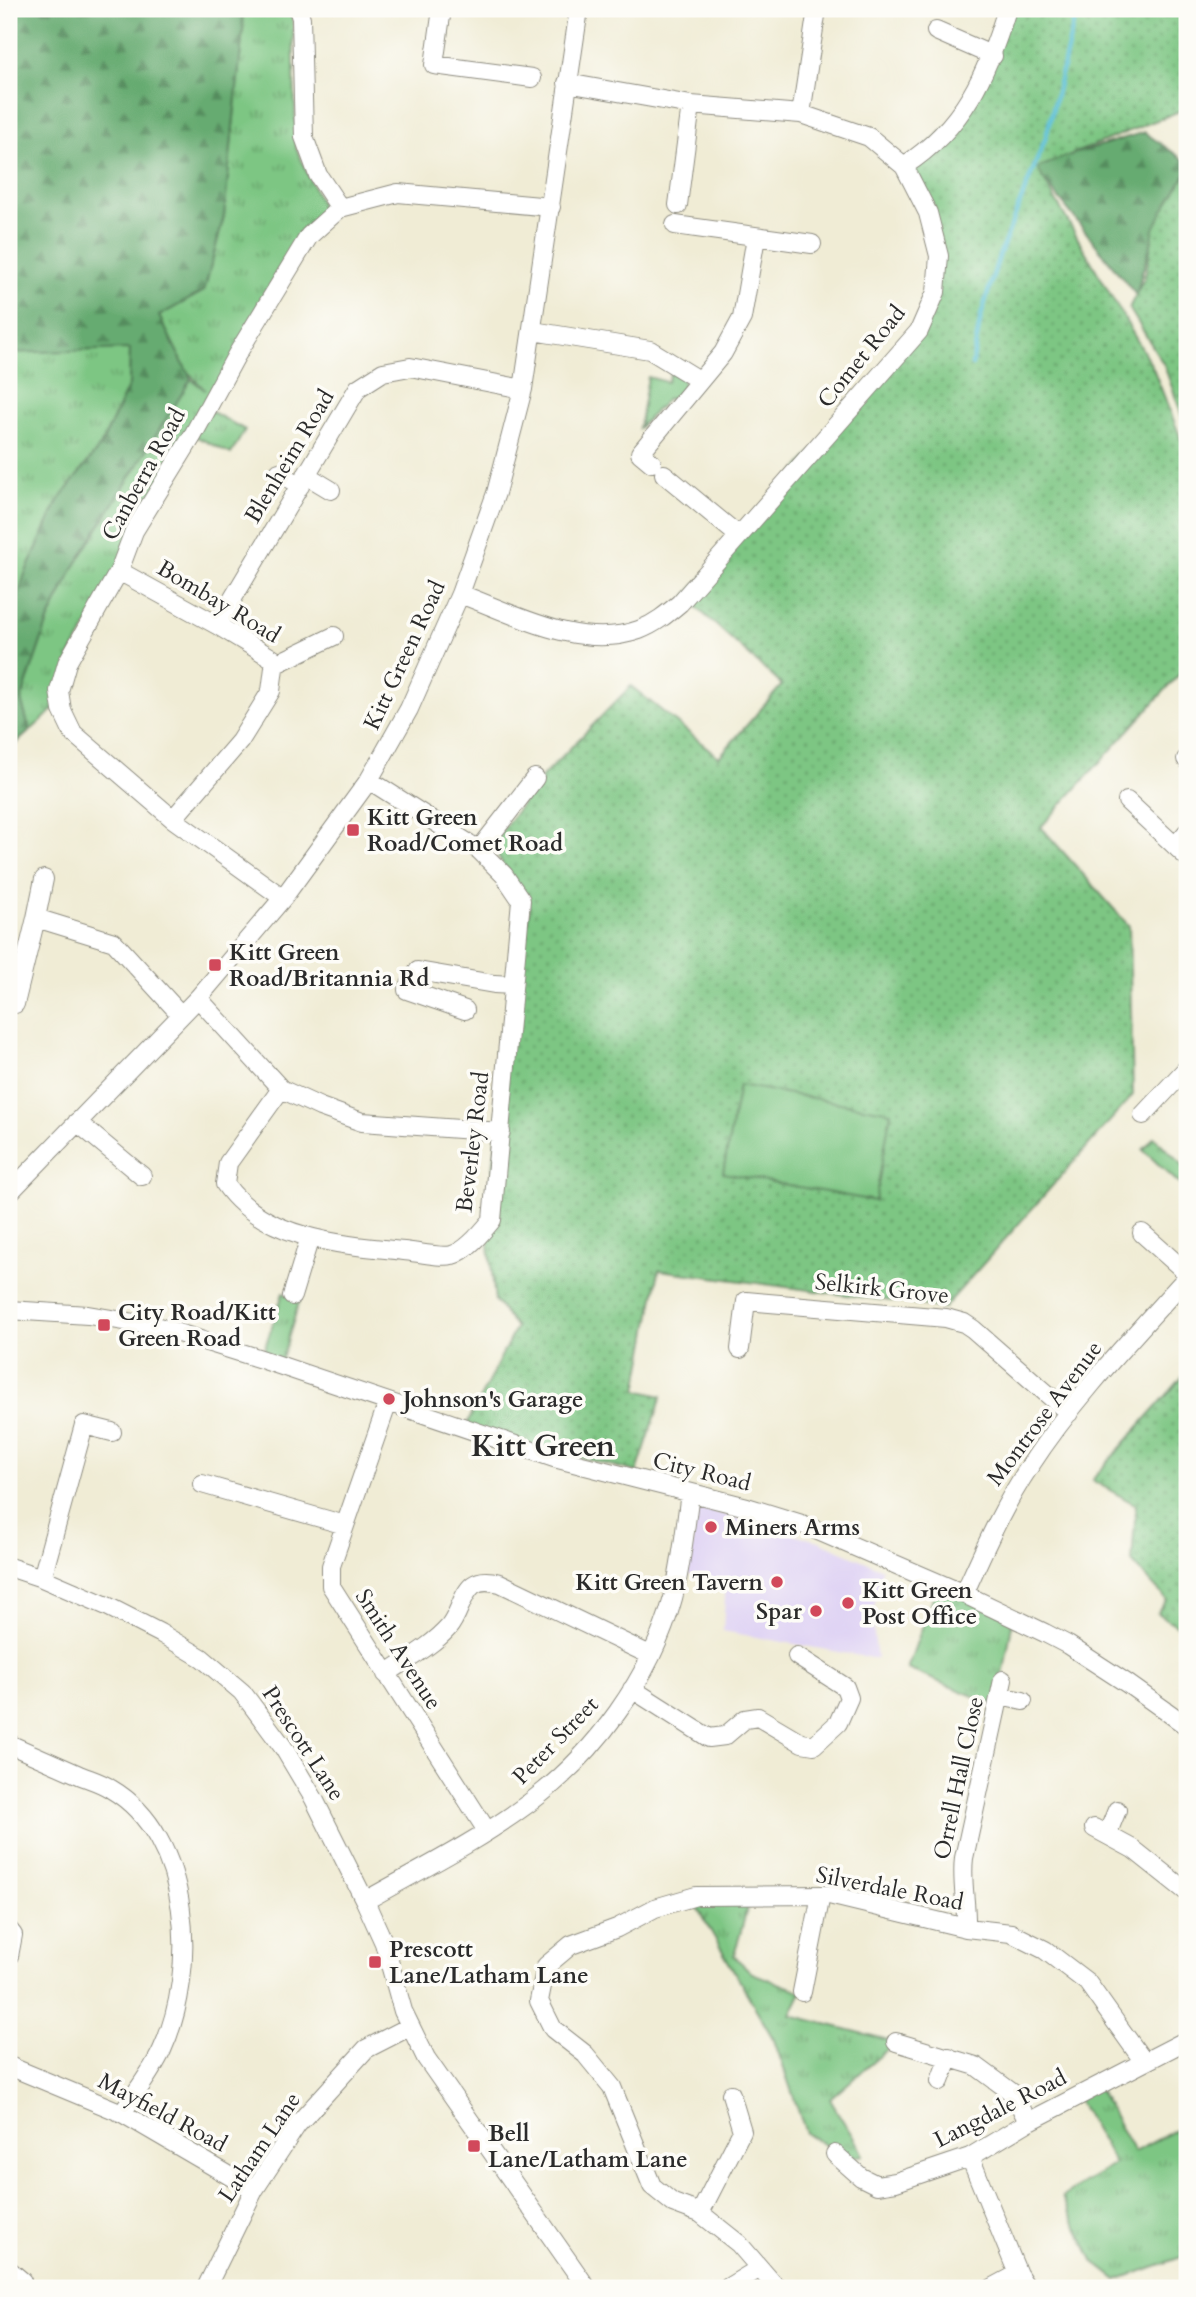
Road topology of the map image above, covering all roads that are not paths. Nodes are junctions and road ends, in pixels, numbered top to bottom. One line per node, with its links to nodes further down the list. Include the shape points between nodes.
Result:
1 (298, 9): 15 (street, via 304,137 318,175)
2 (442, 9): 8 (street, via 434,65)
3 (579, 9): 9 (street, Kitt Green Road)
4 (817, 9): 11 (street)
5 (1007, 9): 7 (street)
6 (936, 31): 7 (street)
7 (993, 56): 12 (street, via 962,113)
8 (532, 78)
9 (567, 83): 10 (street, Comet Road); 14 (street, Kitt Green Road)
10 (691, 105): 11 (street, Comet Road); 13 (street)
11 (801, 114): 12 (street, Comet Road, via 869,137)
12 (904, 166): 25 (street, Comet Road, via 928,213 939,256 936,292 919,331)
13 (678, 205)
14 (551, 207): 15 (street, Canberra Road, via 398,193); 19 (street, Kitt Green Road)
15 (340, 208): 26 (street, Canberra Road, via 236,356 134,531)
16 (675, 225): 17 (street)
17 (756, 237): 18 (street); 20 (street, via 742,318 723,353)
18 (812, 243)
19 (533, 331): 20 (street, via 650,350); 21 (street, Kitt Green Road)
20 (699, 380): 25 (street, via 640,453)
21 (523, 389): 23 (street, Blenheim Road, via 410,368 383,372 358,388); 27 (street, Kitt Green Road, via 496,493)
22 (279, 472): 23 (street)
23 (303, 480): 24 (street); 28 (street, Blenheim Road)
24 (331, 490)
25 (739, 536): 27 (street, Comet Road, via 659,621 618,635 578,635)
26 (119, 571): 28 (street, Bombay Road); 34 (street, Canberra Road, via 66,663 59,691 62,710 74,733)
27 (460, 594): 32 (street, Kitt Green Road, via 409,709)
28 (217, 625): 30 (street, Bombay Road, via 275,660)
29 (334, 636): 30 (street)
30 (274, 665): 34 (street, Bombay Road, via 271,691 240,741)
31 (535, 778): 36 (street)
32 (369, 780): 36 (street, Beverley Road); 39 (street, Kitt Green Road)
33 (1128, 801): 37 (street)
34 (173, 819): 39 (street, Canberra Road)
35 (1187, 832): 37 (street)
36 (480, 850): 41 (street, Beverley Road, via 521,900)
37 (1181, 851)
38 (44, 879): 40 (street)
39 (283, 898): 42 (street, Kitt Green Road)
40 (36, 918): 43 (street); 45 (street, via 114,942)
41 (513, 985): 44 (street, via 418,971 407,990); 50 (street, Beverley Road)
42 (198, 998): 45 (street, Kitt Green Road); 47 (street)
43 (15, 1004)
44 (465, 1010)
45 (181, 1015): 49 (street, Kitt Green Road)
46 (1187, 1068): 48 (street)
47 (281, 1089): 50 (street, via 362,1122); 54 (street, Beverley Road, via 228,1163 225,1184 234,1197 260,1215)
48 (1143, 1115)
49 (77, 1122): 51 (street); 52 (street, Kitt Green Road)
50 (501, 1132): 54 (street, Beverley Road, via 492,1220 475,1240 452,1255 332,1244)
51 (142, 1176)
52 (9, 1194)
53 (1142, 1233): 55 (street)
54 (310, 1237): 56 (street)
55 (1187, 1275): 60 (street, Montrose Avenue)
56 (292, 1296)
57 (9, 1310): 59 (street, City Road, via 88,1315 159,1327)
58 (740, 1349): 60 (street, Selkirk Grove, via 746,1301 946,1318 973,1329)
59 (388, 1402): 63 (street, City Road, via 554,1458); 64 (street, Smith Avenue)
60 (1069, 1413): 67 (street, Montrose Avenue, via 1005,1507)
61 (112, 1432): 66 (street, via 84,1425)
62 (202, 1484): 64 (street)
63 (690, 1493): 67 (street, City Road, via 802,1524); 68 (street, Peter Street, via 672,1600)
64 (345, 1525): 70 (street, Smith Avenue, via 331,1566 331,1586)
65 (9, 1567): 66 (street, Prescott Lane)
66 (42, 1578): 79 (street, Prescott Lane, via 160,1633 202,1658 242,1692 283,1746)
67 (964, 1594): 73 (street, City Road, via 1068,1644)
68 (650, 1655): 70 (street, via 500,1583 480,1581 466,1594 446,1630); 71 (street, Peter Street)
69 (797, 1656): 71 (street, via 845,1686 849,1698 838,1723 814,1745 802,1743 758,1717 746,1719 725,1736 709,1738)
70 (386, 1674): 76 (street, Smith Avenue)
71 (632, 1689): 76 (street, Peter Street, via 608,1725 572,1764 532,1801)
72 (1023, 1701): 80 (street, Orrell Hall Close, via 1002,1688 964,1858)
73 (1187, 1726)
74 (9, 1744): 92 (street, via 112,1789 142,1814 159,1839 178,1887 184,1941 180,1994 162,2051)
75 (1117, 1810): 77 (street, via 1101,1831 1133,1849)
76 (487, 1831): 79 (street, Peter Street)
77 (1187, 1892)
78 (821, 1895): 80 (street, Silverdale Road); 83 (street); 97 (street, Silverdale Road, via 696,1896 654,1908 572,1945 546,1966 539,2001 553,2029 585,2054 612,2087 652,2186 673,2203)
79 (365, 1901): 84 (street, Prescott Lane, via 384,1943)
80 (966, 1928): 88 (street, Silverdale Road, via 1011,1933 1045,1950 1087,1982)
81 (9, 1930): 82 (street, via 13,1936)
82 (9, 1956)
83 (802, 1992)
84 (410, 2027): 96 (street, Latham Lane, via 355,2059 297,2125); 103 (street, Prescott Lane, via 426,2059)
85 (1187, 2040): 88 (street, Langdale Road)
86 (896, 2042): 87 (street)
87 (949, 2057): 90 (street); 93 (street, via 976,2066 1014,2094)
88 (1144, 2062): 93 (street, Langdale Road)
89 (9, 2066): 92 (street, Mayfield Road)
90 (940, 2081)
91 (731, 2094): 97 (street, via 742,2131)
92 (121, 2113): 96 (street, Mayfield Road)
93 (1028, 2122): 95 (street, Langdale Road)
94 (835, 2154): 95 (street, Langdale Road, via 877,2185)
95 (970, 2157): 100 (street)
96 (254, 2190): 102 (street, Latham Lane)
97 (700, 2213): 98 (street, Silverdale Road, via 739,2244)
98 (760, 2268): 104 (street); 105 (street, Silverdale Road)
99 (9, 2270): 101 (street)
100 (1023, 2281): 106 (street)
101 (24, 2288)
102 (206, 2288)
103 (587, 2288)
104 (727, 2288)
105 (777, 2288)
106 (992, 2288)

